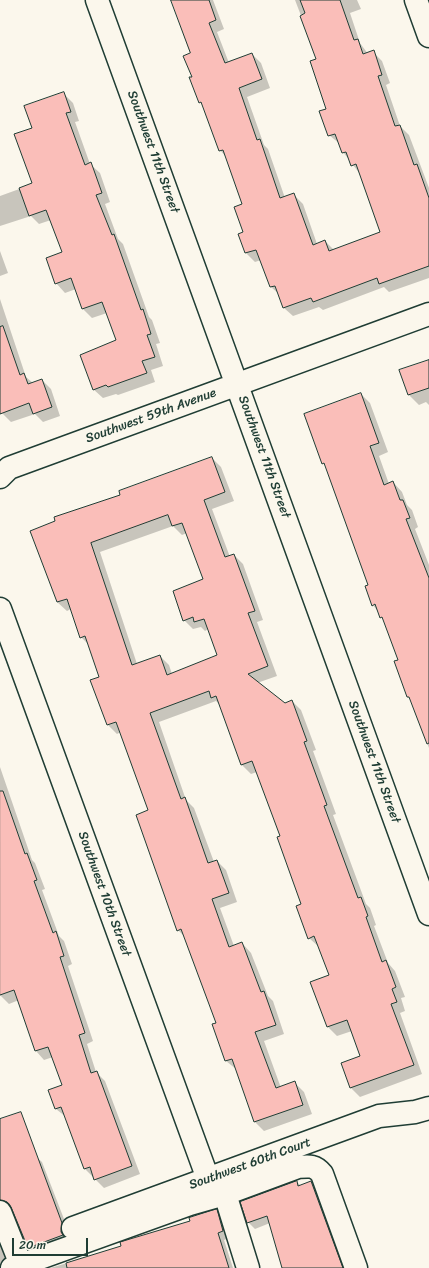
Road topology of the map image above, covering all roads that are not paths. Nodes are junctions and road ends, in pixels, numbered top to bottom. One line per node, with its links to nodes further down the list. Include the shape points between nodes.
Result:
1 (97, 0): 5 (street, Southwest 11th Street)
2 (416, 0): 3 (street)
3 (429, 36)
4 (429, 314): 5 (street, Southwest 59th Avenue)
5 (238, 385): 6 (street, Southwest 59th Avenue); 8 (street, Southwest 11th Street)
6 (3, 471)
7 (0, 609): 10 (street, Southwest 10th Street)
8 (429, 914)
9 (429, 1108): 10 (street, Southwest 60th Court, via 379,1116)
10 (208, 1179): 13 (street, Southwest 60th Court)
11 (225, 1194): 14 (street, via 190,1204); 15 (street); 16 (street, via 298,1167 317,1168 322,1174)
12 (0, 1212): 14 (street)
13 (73, 1228)
14 (16, 1267)
15 (248, 1268)
16 (356, 1268)

